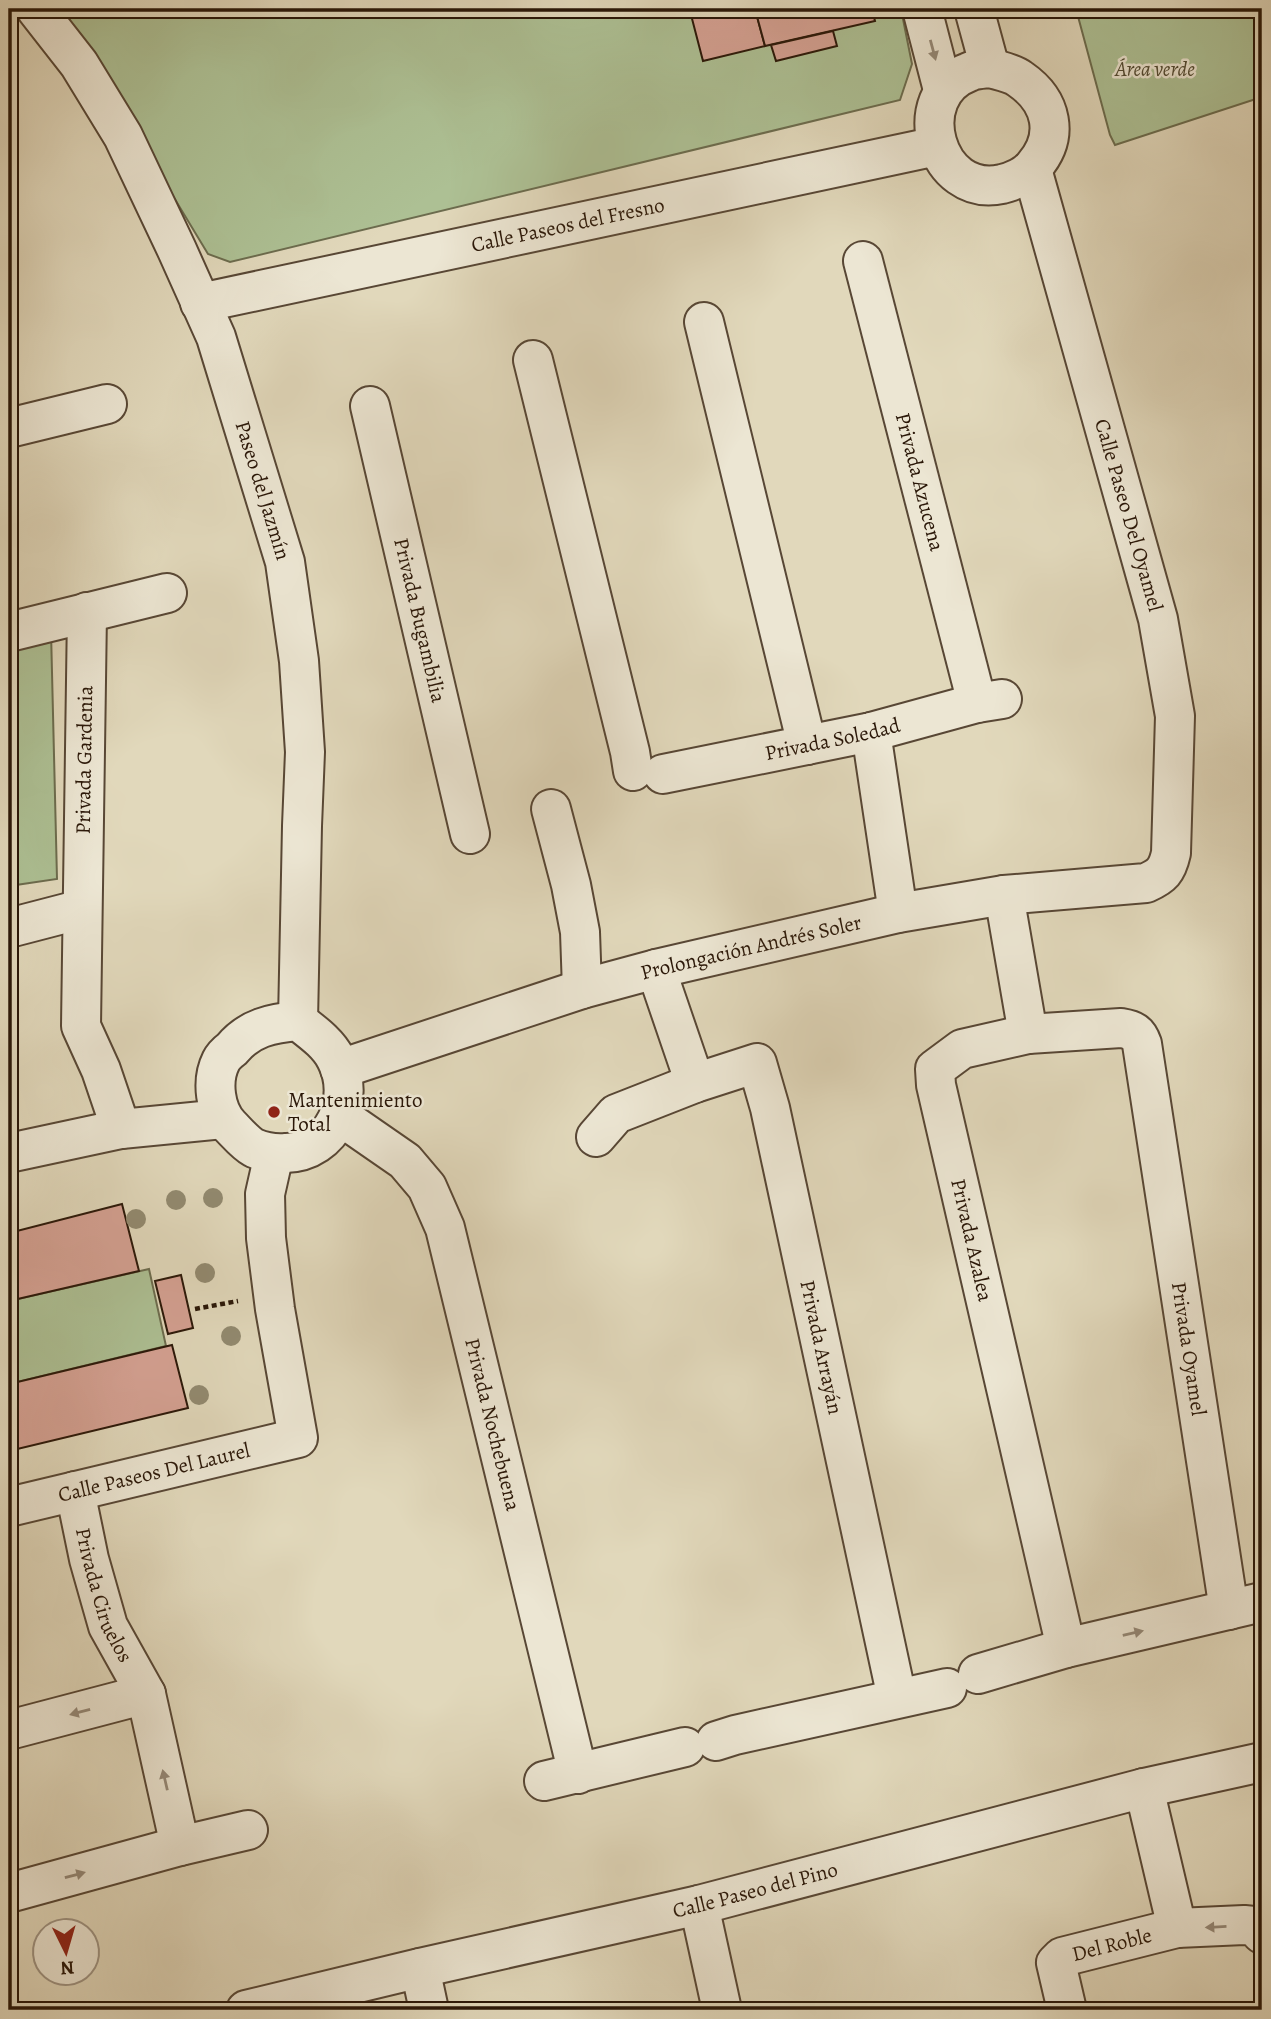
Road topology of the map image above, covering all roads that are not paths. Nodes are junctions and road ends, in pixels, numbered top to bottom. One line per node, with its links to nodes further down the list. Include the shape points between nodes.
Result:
1 (36, 9): 9 (street, Paseo del Jazmín, via 79,64 123,135)
2 (922, 9): 5 (street, one-way to 5)
3 (974, 9): 4 (street)
4 (990, 68): 5 (street, via 970,71); 7 (street, via 1019,78 1044,103 1049,138)
5 (943, 90): 6 (street, via 934,128)
6 (936, 146): 7 (street, via 960,176 978,184 998,185); 9 (street, Calle Paseos del Fresno)
7 (1032, 169): 23 (street, Calle Paseo Del Oyamel, via 1165,651 1175,716)
8 (863, 261): 18 (street, Privada Azucena)
9 (200, 303): 30 (street, Paseo del Jazmín, via 224,362 285,562 299,661 305,752)
10 (705, 322): 20 (street)
11 (533, 360): 20 (street, Privada Soledad, via 630,752 648,772)
12 (107, 404): 14 (street)
13 (370, 406): 22 (street, Privada Bugambilia)
14 (13, 418)
15 (167, 593): 16 (street)
16 (87, 612): 17 (street); 25 (street, Privada Gardenia)
17 (9, 632)
18 (990, 701): 19 (street, Privada Soledad)
19 (872, 732): 20 (street, Privada Soledad); 26 (street)
20 (807, 746)
21 (551, 809): 29 (street, via 580,932)
22 (470, 834)
23 (1168, 869): 24 (street, Prolongación Andrés Soler, via 1146,883)
24 (1004, 895): 26 (street, Prolongación Andrés Soler); 31 (street)
25 (82, 909): 27 (street); 36 (street, Privada Gardenia, via 81,1026)
26 (898, 913): 28 (street, Prolongación Andrés Soler)
27 (9, 928)
28 (656, 969): 29 (street, Prolongación Andrés Soler); 33 (street)
29 (582, 989): 32 (street, Prolongación Andrés Soler)
30 (298, 1021): 32 (street, via 336,1057); 35 (street, via 249,1032 221,1061 216,1099)
31 (1028, 1034): 42 (street, Privada Oyamel, via 1121,1028 1139,1035); 43 (street, Privada Azalea, via 962,1049 935,1069)
32 (340, 1069): 34 (street, via 344,1096)
33 (695, 1083): 37 (street, Privada Arrayán, via 616,1114); 45 (street, Privada Arrayán, via 757,1063)
34 (340, 1116): 39 (street, via 314,1146); 45 (street, Privada Nochebuena, via 405,1161 427,1187 444,1228 561,1777)
35 (223, 1119): 36 (street); 39 (street, via 254,1147)
36 (121, 1129): 38 (street)
37 (597, 1137)
38 (9, 1153)
39 (274, 1154): 40 (street, Calle Paseos Del Laurel, via 265,1194 266,1238 298,1438)
40 (75, 1491): 41 (street, Calle Paseos Del Laurel); 44 (street, Privada Ciruelos, via 108,1626)
41 (9, 1507)
42 (1245, 1606): 43 (street, Privada Oyamel, one-way to 42)
43 (1066, 1648): 45 (street)
44 (146, 1694): 46 (street, one-way to 46); 50 (street, Privada Ciruelos, one-way to 44)
45 (897, 1698)
46 (9, 1730)
47 (1262, 1762): 48 (street, Calle Paseo del Pino)
48 (1144, 1788): 52 (street, Calle Paseo del Pino); 53 (street, Del Roble)
49 (248, 1830): 50 (street)
50 (180, 1846): 51 (street, one-way to 50)
51 (9, 1893)
52 (699, 1905): 55 (street, Calle Paseo del Pino); 58 (street)
53 (1177, 1928): 54 (street, Del Roble, one-way to 53, via 1254,1926 1244,1925); 59 (street, Del Roble, via 1062,1956 1056,1963)
54 (1262, 1934)
55 (420, 1968): 56 (street, Calle Paseo del Pino); 57 (street)
56 (246, 2010)
57 (429, 2010)
58 (722, 2010)
59 (1067, 2010)

